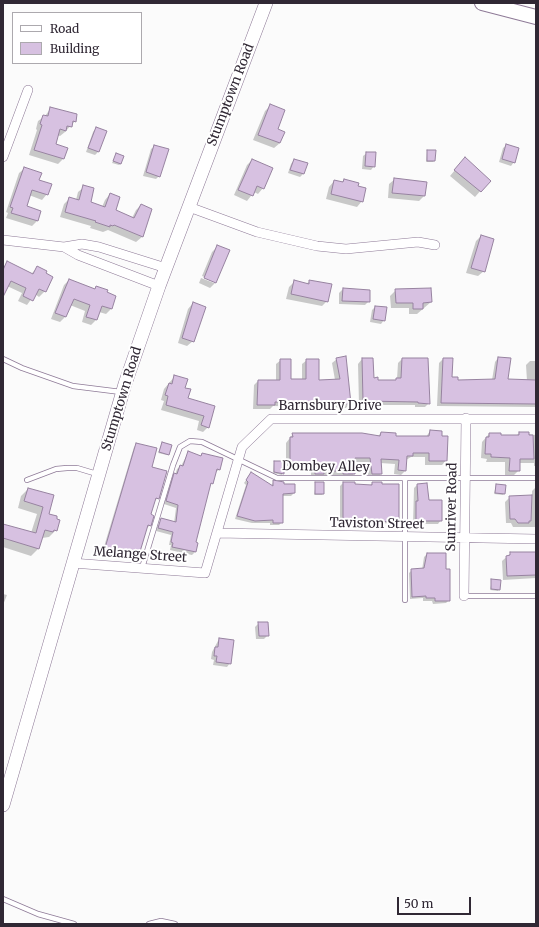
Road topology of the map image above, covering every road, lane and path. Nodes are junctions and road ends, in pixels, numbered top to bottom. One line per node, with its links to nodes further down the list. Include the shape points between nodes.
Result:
1 (266, 3): 7 (street, Stumptown Road)
2 (482, 3): 3 (main road)
3 (506, 6): 4 (main road)
4 (536, 17)
5 (28, 90): 6 (street)
6 (3, 157)
7 (189, 207): 9 (street, via 257,232 317,246 346,249 418,242); 11 (street, Stumptown Road)
8 (3, 240): 10 (street)
9 (435, 245)
10 (64, 247): 11 (street, via 82,244 99,246); 12 (street, via 78,255)
11 (166, 268): 12 (street, Stumptown Road)
12 (159, 286): 14 (street, Stumptown Road)
13 (3, 359): 14 (lane, via 73,386)
14 (122, 392): 18 (street, Stumptown Road)
15 (466, 418): 16 (street, Barnsbury Drive); 17 (street, Barnsbury Drive, via 271,419 242,447); 20 (street, Sunriver Road)
16 (536, 419)
17 (238, 459): 19 (lane, Dombey Alley, via 277,478); 23 (street, Barnsbury Drive); 28 (lane, Dombey Alley, via 202,442 190,442 180,447)
18 (98, 475): 22 (lane, via 77,468 67,468 56,469); 27 (street, Stumptown Road)
19 (405, 478): 20 (lane, Dombey Alley); 24 (lane)
20 (466, 478): 21 (lane, Dombey Alley); 25 (street, Sunriver Road)
21 (536, 478)
22 (28, 480)
23 (217, 533): 24 (street, Taviston Street); 29 (street, Barnsbury Drive)
24 (405, 537): 25 (street, Taviston Street); 32 (lane)
25 (465, 539): 26 (street, Taviston Street); 30 (street, Sunriver Road)
26 (536, 539)
27 (72, 563): 28 (street, Melange Street); 33 (street, Stumptown Road)
28 (142, 569): 29 (street, Melange Street)
29 (205, 573)
30 (464, 596): 31 (lane)
31 (536, 596)
32 (404, 600)
33 (4, 799)
34 (3, 899): 35 (lane, via 38,914)
35 (74, 924)
36 (149, 924): 37 (lane, via 162,921)
37 (175, 924)

